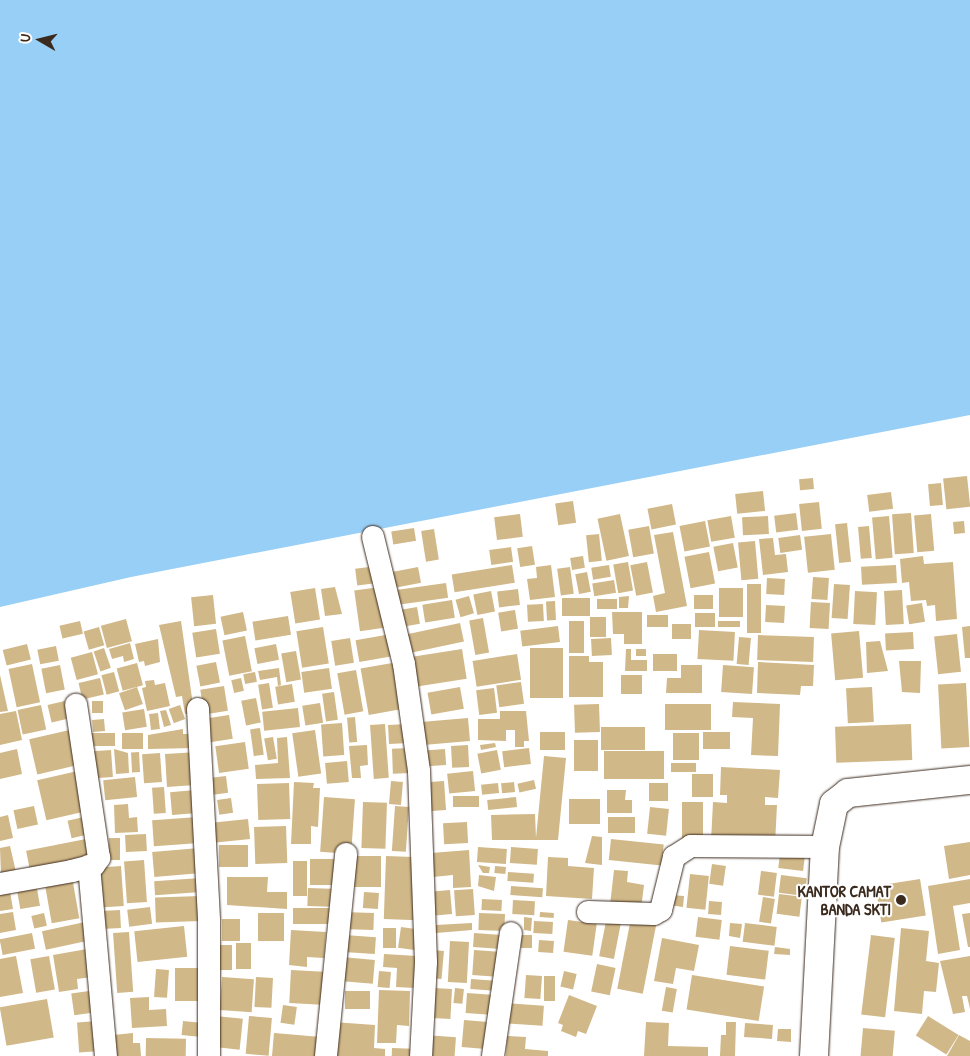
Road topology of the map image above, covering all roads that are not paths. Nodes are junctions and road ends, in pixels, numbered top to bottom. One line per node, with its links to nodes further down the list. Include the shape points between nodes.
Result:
1 (374, 537): 14 (street, via 404,664 419,771 425,942)
2 (76, 705): 7 (street, via 99,858)
3 (198, 709): 12 (street, via 209,922)
4 (970, 780): 5 (street, via 840,796 829,816)
5 (826, 848): 9 (street, via 691,846 674,858 661,910 654,914); 16 (street)
6 (346, 854): 13 (street)
7 (89, 866): 8 (street); 11 (street)
8 (0, 884)
9 (588, 912)
10 (511, 933): 15 (street)
11 (106, 1056)
12 (209, 1056)
13 (326, 1056)
14 (421, 1056)
15 (493, 1056)
16 (814, 1056)

